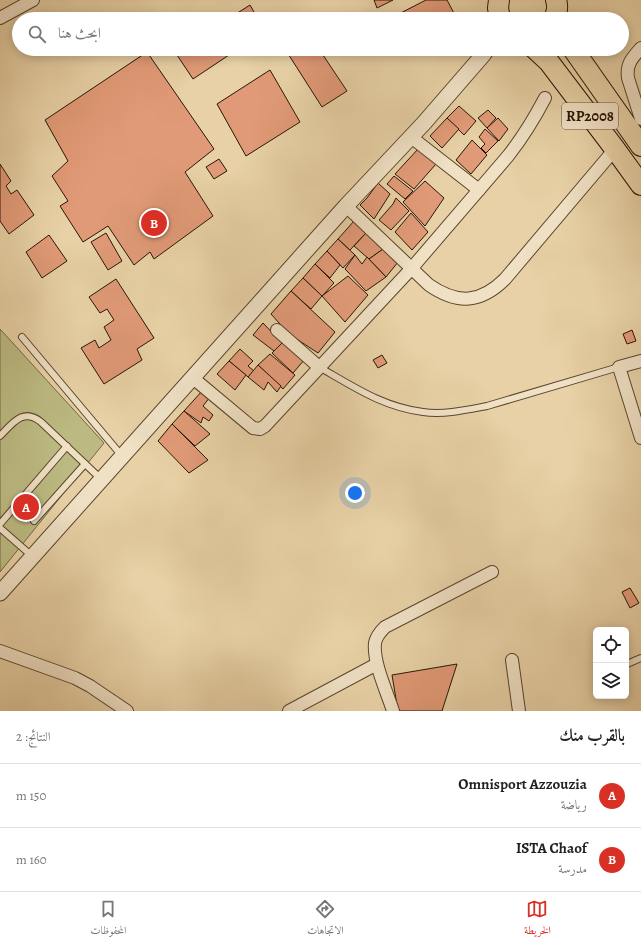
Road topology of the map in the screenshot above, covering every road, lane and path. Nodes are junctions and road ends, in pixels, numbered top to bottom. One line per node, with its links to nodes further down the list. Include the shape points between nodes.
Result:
1 (32, 0): 2 (street)
2 (0, 18)
3 (641, 48): 8 (street, via 631,59 627,72)
4 (482, 56): 9 (street)
5 (543, 56): 11 (highway, RP2008)
6 (578, 56): 10 (highway, RP2008)
7 (546, 98): 13 (street, via 522,138)
8 (641, 119)
9 (411, 137): 13 (street); 14 (street)
10 (640, 142)
11 (615, 149): 12 (highway, RP2008); 15 (street, via 506,279 486,294 475,298 451,297 439,292)
12 (641, 185)
13 (479, 190): 15 (street)
14 (346, 206): 15 (street); 21 (street)
15 (411, 269): 19 (street)
16 (277, 330): 19 (street)
17 (22, 337): 25 (lane)
18 (641, 362): 20 (street)
19 (319, 367): 20 (lane, via 383,402 424,412 444,413 487,406); 21 (street, via 260,429 253,428)
20 (619, 367): 23 (street)
21 (193, 378): 25 (street)
22 (0, 436): 24 (lane, via 16,419 32,416)
23 (641, 438)
24 (67, 446): 26 (lane); 29 (lane)
25 (122, 456): 27 (street)
26 (85, 464): 27 (lane); 28 (lane)
27 (101, 479): 31 (street)
28 (34, 520)
29 (0, 524)
30 (0, 528): 31 (lane)
31 (32, 556): 33 (street)
32 (492, 572): 38 (street, via 385,627 378,634 375,643)
33 (0, 593)
34 (0, 651): 39 (street, via 75,678)
35 (641, 658): 37 (lane)
36 (512, 660): 42 (street)
37 (629, 663)
38 (378, 664): 40 (street); 41 (street)
39 (127, 711)
40 (289, 711)
41 (393, 711)
42 (519, 711)

